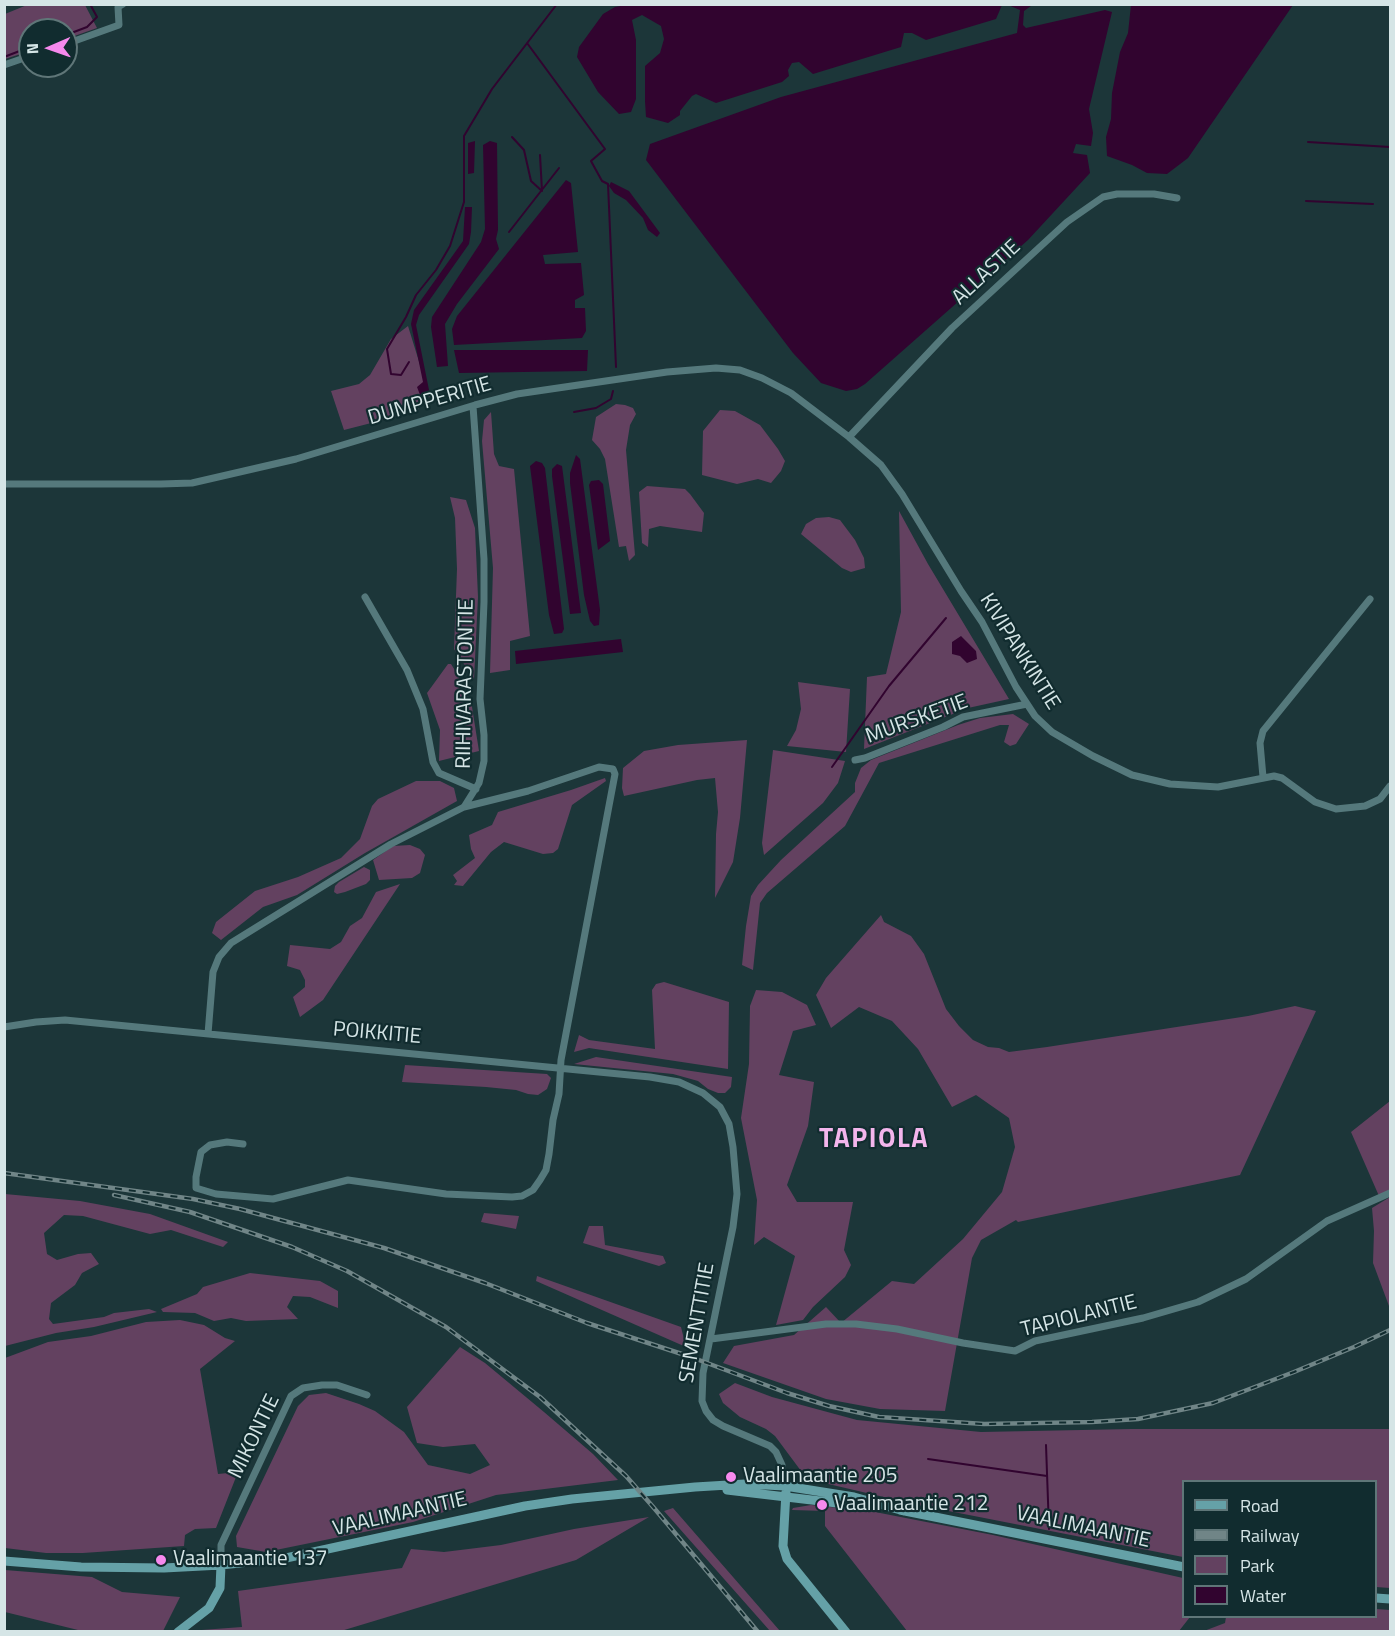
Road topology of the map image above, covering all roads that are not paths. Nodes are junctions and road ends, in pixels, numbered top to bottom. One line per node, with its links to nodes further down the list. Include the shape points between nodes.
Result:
1 (123, 4): 2 (street, via 118,7 119,25)
2 (78, 40)
3 (1177, 198): 5 (street, ALLASTIE, via 1154,194 1103,197 1067,222 952,328)
4 (473, 406): 5 (street, DUMPPERITIE, via 517,394 716,368 740,370 791,393); 6 (street, DUMPPERITIE, via 296,459 192,483); 13 (street, RIIHIVARASTONTIE, via 484,559 480,699 484,761)
5 (849, 437): 9 (street, KIVIPANKINTIE, via 881,465 902,494 982,622)
6 (4, 484)
7 (365, 597): 13 (street, via 407,669 423,709 436,768 445,777)
8 (1370, 598): 11 (street, via 1263,731)
9 (1027, 704): 10 (street, MURSKETIE, via 963,717); 11 (street, KIVIPANKINTIE, via 1052,732 1132,776 1170,784 1218,787)
10 (855, 760)
11 (1263, 777): 12 (street, KIVIPANKINTIE, via 1282,778 1315,802 1336,809 1365,806 1380,799)
12 (1390, 786)
13 (476, 789): 14 (street, RIIHIVARASTONTIE)
14 (464, 807): 16 (street, RIIHIVARASTONTIE, via 391,844 231,943 213,972); 17 (street, via 599,767 613,768 615,774)
15 (4, 1027): 16 (street, POIKKITIE, via 64,1020)
16 (208, 1034): 17 (street, POIKKITIE)
17 (560, 1068): 18 (street, POIKKITIE, via 679,1082 703,1092 720,1107); 19 (street, via 546,1170 533,1190 522,1196 446,1194 348,1180 273,1199 216,1194 196,1188 201,1152 210,1145)
18 (729, 1124): 21 (street, SEMENTTITIE, via 736,1194)
19 (243, 1143)
20 (1390, 1193): 21 (street, TAPIOLANTIE, via 1327,1221 1246,1279 1198,1302 1035,1341 1015,1351 856,1324 826,1324)
21 (711, 1339): 23 (street, SEMENTTITIE, via 701,1388 706,1411 723,1426 776,1452)
22 (367, 1395): 25 (street, MIKONTIE, via 322,1385 303,1388 291,1396 221,1545)
23 (786, 1491): 25 (main road, VAALIMAANTIE, via 746,1484 572,1499 286,1558); 26 (main road, VAALIMAANTIE, via 854,1497 904,1511); 28 (main road, via 783,1546 787,1559)
24 (4, 1561): 25 (main road, VAALIMAANTIE, via 81,1568)
25 (221, 1565): 27 (main road, via 220,1588 209,1608)
26 (1182, 1567)
27 (178, 1632)
28 (846, 1632)

